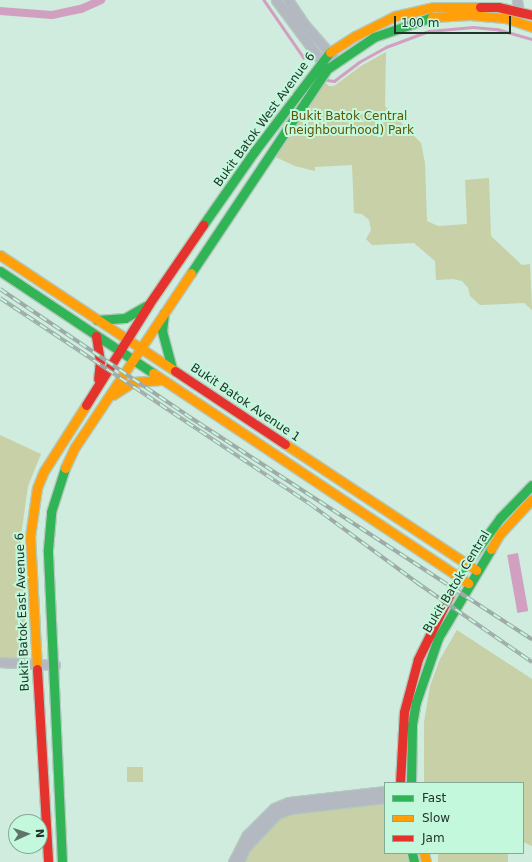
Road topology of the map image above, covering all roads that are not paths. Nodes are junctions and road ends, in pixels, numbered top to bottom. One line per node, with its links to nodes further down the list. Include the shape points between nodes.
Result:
1 (276, 0): 9 (street)
2 (288, 0): 8 (street)
3 (517, 0): 4 (street)
4 (518, 11): 5 (main road, Bukit Batok West Avenue 6); 6 (street); 8 (main road, Bukit Batok West Avenue 6, via 473,6 434,7 408,12 355,36)
5 (532, 15)
6 (520, 22): 7 (main road, Bukit Batok West Avenue 6); 10 (main road, Bukit Batok West Avenue 6, via 470,15 432,16 380,35)
7 (532, 27)
8 (329, 53): 9 (main road, Bukit Batok West Avenue 6); 10 (street)
9 (321, 61): 11 (street); 14 (main road, Bukit Batok West Avenue 6, via 254,152)
10 (336, 62): 11 (main road, Bukit Batok West Avenue 6)
11 (327, 69): 15 (main road, Bukit Batok West Avenue 6)
12 (0, 255): 16 (main road, Bukit Batok Avenue 1)
13 (0, 271): 17 (main road)
14 (149, 304): 16 (main road, via 138,313 125,318); 18 (main road, Bukit Batok West Avenue 6)
15 (165, 310): 19 (main road, Bukit Batok West Avenue 6); 22 (main road, via 162,332)
16 (97, 320): 18 (main road, Bukit Batok Avenue 1)
17 (96, 336): 20 (main road); 24 (main road, via 100,361)
18 (128, 339): 19 (main road, Bukit Batok Avenue 1); 20 (main road, Bukit Batok East Avenue 6)
19 (141, 348): 21 (main road); 22 (main road, Bukit Batok Avenue 1)
20 (119, 352): 21 (main road); 24 (main road, Bukit Batok East Avenue 6)
21 (132, 361): 23 (main road); 25 (main road)
22 (172, 369): 28 (main road, Bukit Batok Avenue 1)
23 (161, 380): 25 (main road, via 133,382 119,389); 30 (main road)
24 (97, 384): 33 (main road, Bukit Batok East Avenue 6, via 61,441 37,488 30,537)
25 (105, 401): 34 (main road, via 73,452 59,481 51,512 48,549)
26 (532, 485): 28 (main road, Bukit Batok Central, via 500,518)
27 (532, 499): 29 (main road, Bukit Batok Central, via 499,535)
28 (467, 563): 29 (main road, Bukit Batok Avenue 1); 30 (main road, Bukit Batok Central)
29 (476, 570): 31 (main road, Bukit Batok Central)
30 (459, 576): 31 (main road); 35 (main road, Bukit Batok Central, via 432,626 418,659 404,712)
31 (468, 583): 36 (main road, Bukit Batok Central, via 438,638 425,670 412,724)
32 (0, 662): 33 (street)
33 (37, 665): 34 (street); 39 (main road, Bukit Batok East Avenue 6)
34 (55, 665): 40 (main road)
35 (400, 782)
36 (411, 782)
37 (384, 791): 41 (street, via 289,802 274,808 247,835)
38 (384, 798): 42 (street, via 290,809 277,814 246,848)
39 (48, 862)
40 (62, 862)
41 (232, 862)
42 (240, 862)

